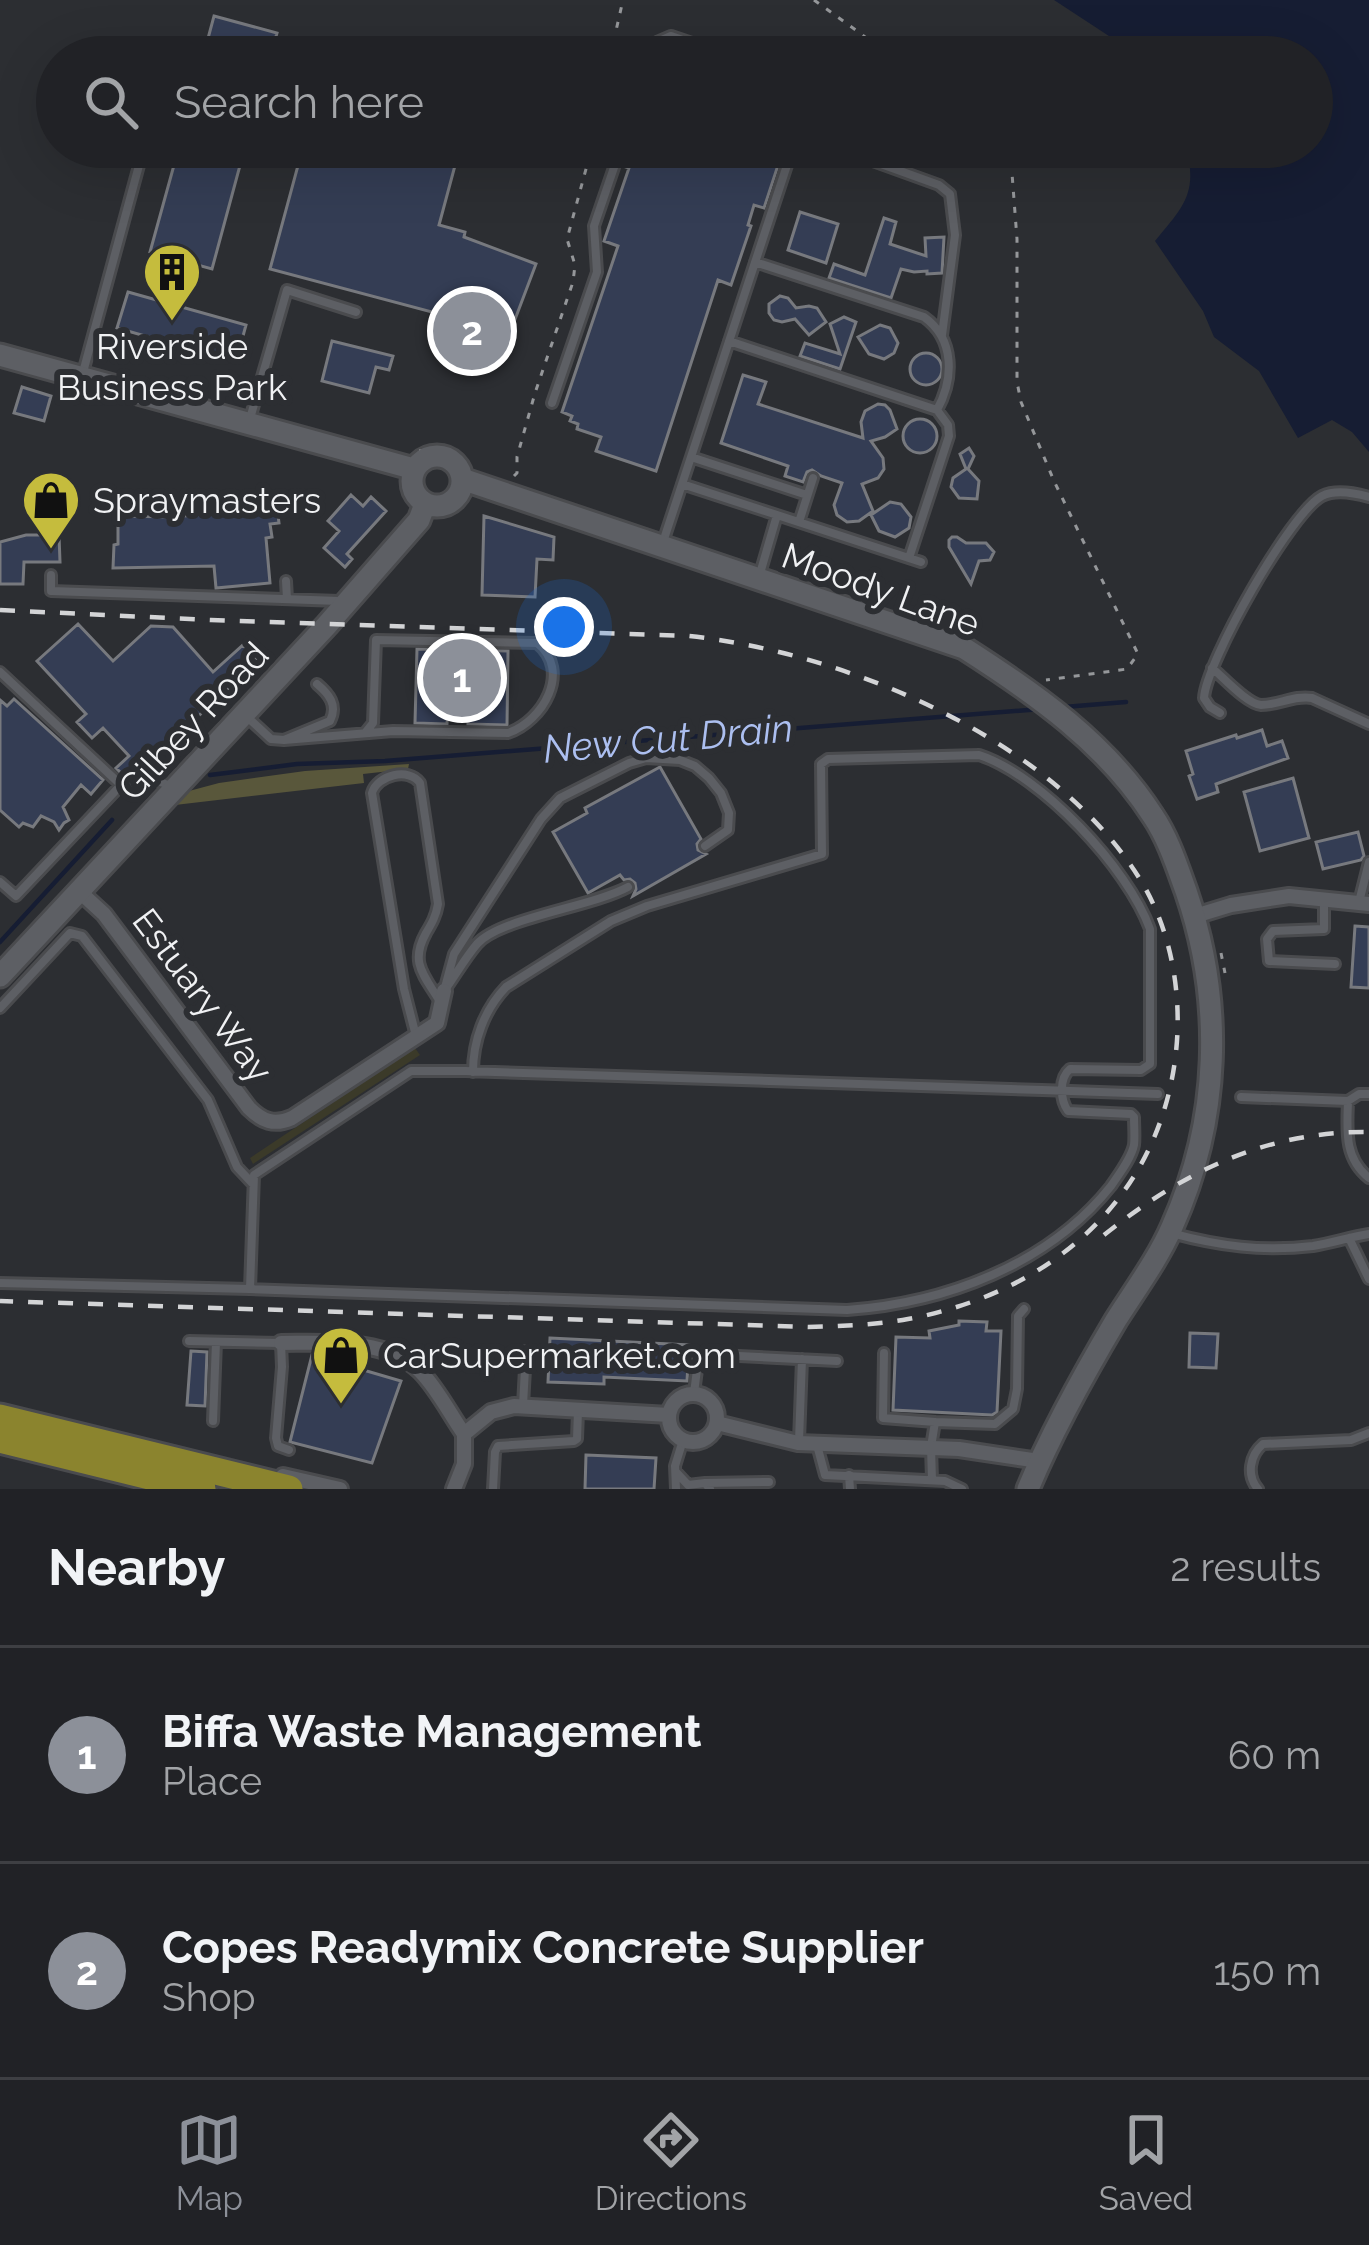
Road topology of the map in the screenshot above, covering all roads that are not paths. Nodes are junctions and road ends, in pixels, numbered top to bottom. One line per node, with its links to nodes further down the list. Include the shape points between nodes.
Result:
1 (138, 168): 10 (lane)
2 (614, 168): 11 (lane, via 594,226 597,272)
3 (786, 168): 5 (lane)
4 (892, 168): 7 (lane, via 950,194 955,235)
5 (755, 262): 7 (lane, via 924,317); 8 (lane)
6 (356, 312): 13 (lane, via 286,290)
7 (942, 336): 12 (lane, via 949,369)
8 (729, 341): 12 (lane); 14 (lane)
9 (0, 355): 10 (street)
10 (82, 377): 13 (street)
11 (552, 403)
12 (937, 410): 25 (lane, via 949,436)
13 (248, 424): 15 (street)
14 (691, 458): 18 (lane); 19 (lane)
15 (414, 469): 17 (street, via 427,458 446,458); 21 (street, via 412,489)
16 (813, 478): 19 (lane)
17 (462, 479): 21 (street, via 449,503); 24 (street, Moody Lane)
18 (682, 484): 22 (lane); 24 (lane)
19 (807, 496): 23 (lane)
20 (1369, 496): 32 (lane, via 1332,493 1310,506)
21 (424, 504): 31 (street, Gilbey Road)
22 (777, 515): 23 (lane); 28 (lane)
23 (799, 522): 25 (lane)
24 (662, 547): 28 (street, Moody Lane)
25 (910, 558): 26 (lane)
26 (921, 562)
27 (51, 575): 30 (lane, via 51,591)
28 (758, 579): 49 (street, Moody Lane, via 964,649 1048,700 1155,818)
29 (286, 581): 30 (lane)
30 (287, 599): 31 (lane)
31 (344, 605): 36 (street, Gilbey Road)
32 (1212, 668): 35 (lane, via 1204,698); 37 (lane, via 1260,705 1302,696)
33 (0, 672): 40 (lane)
34 (317, 684): 39 (lane, via 332,702 332,718)
35 (1220, 713)
36 (244, 714): 39 (lane, via 271,740); 41 (street, Gilbey Road)
37 (1369, 724)
38 (365, 734): 38 (lane, via 519,729 546,702 549,656 537,644 376,640 373,723); 39 (lane)
39 (284, 740)
40 (121, 785): 41 (lane, via 141,778); 44 (lane, via 16,896)
41 (175, 788): 46 (street, Gilbey Road)
42 (705, 846): 52 (lane, via 728,830 729,812 709,778 680,760 629,763 560,799 454,954)
43 (1369, 862): 48 (lane)
44 (0, 882)
45 (628, 887): 52 (lane, via 488,935)
46 (80, 892): 51 (street, Gilbey Road); 54 (street, Estuary Way, via 258,1117 292,1118)
47 (1324, 898): 48 (street); 49 (street, via 1288,896); 50 (lane, via 1324,928 1273,932 1269,962)
48 (1364, 904)
49 (1195, 916): 63 (street, Moody Lane, via 1212,1064 1203,1139)
50 (1335, 964)
51 (0, 976)
52 (443, 998): 54 (street, Estuary Way, via 437,1023); 54 (lane, via 417,956 438,904 420,783 411,774 386,777 372,794)
53 (0, 1008): 62 (lane, via 70,933 82,936 208,1100)
54 (417, 1037)
55 (473, 1072): 56 (lane); 56 (lane, via 473,1044 498,996 599,926 822,854 821,764 828,759 979,755 1042,793 1083,830 1150,929 1150,1064 1070,1069); 62 (lane, via 419,1070 398,1078 258,1170)
56 (1063, 1090): 57 (lane); 68 (lane, via 1068,1111 1131,1114 1133,1147 1121,1173 1042,1247 963,1287 915,1300 840,1310)
57 (1158, 1094)
58 (1369, 1094): 60 (lane)
59 (1241, 1097): 60 (lane)
60 (1348, 1101): 61 (lane, via 1349,1149)
61 (1369, 1178)
62 (252, 1183): 68 (lane)
63 (1169, 1233): 65 (lane, via 1260,1250); 93 (street, Moody Lane)
64 (1367, 1233): 65 (lane)
65 (1349, 1238): 66 (lane)
66 (1369, 1279)
67 (0, 1283): 68 (lane)
68 (250, 1289)
69 (1024, 1310): 83 (lane, via 1013,1408 994,1424)
70 (189, 1341): 71 (lane)
71 (216, 1342): 72 (lane); 82 (lane)
72 (281, 1343): 86 (street, via 395,1353 420,1371); 92 (lane, via 276,1443)
73 (526, 1351): 78 (lane)
74 (884, 1353): 83 (lane, via 883,1418)
75 (802, 1359): 76 (lane); 77 (lane, via 699,1354); 89 (lane)
76 (837, 1361)
77 (694, 1393): 80 (street); 84 (street, via 713,1402)
78 (523, 1406): 79 (street); 86 (street, via 491,1412)
79 (578, 1409): 80 (street); 104 (lane, via 574,1442 498,1446)
80 (669, 1414): 88 (street)
81 (0, 1418): 94 (highway)
82 (213, 1421)
83 (935, 1422): 91 (lane)
84 (717, 1423): 88 (street, via 704,1440); 89 (street)
85 (1369, 1433): 109 (lane, via 1263,1444 1251,1467)
86 (464, 1434): 103 (street)
87 (0, 1439): 100 (highway)
88 (683, 1440): 95 (lane)
89 (799, 1443): 90 (street)
90 (816, 1444): 91 (street); 96 (lane, via 825,1474)
91 (931, 1448): 93 (street); 97 (lane)
92 (289, 1450)
93 (1039, 1461): 108 (street, Moody Lane)
94 (183, 1463): 101 (highway); 102 (street)
95 (675, 1471): 99 (lane, via 688,1485); 105 (lane)
96 (850, 1475): 97 (lane); 106 (lane)
97 (932, 1480): 107 (lane)
98 (769, 1482): 99 (lane)
99 (708, 1486)
100 (202, 1489)
101 (289, 1489)
102 (340, 1489)
103 (454, 1489)
104 (493, 1489)
105 (676, 1489)
106 (850, 1489)
107 (962, 1489)
108 (1028, 1489)
109 (1258, 1489)

